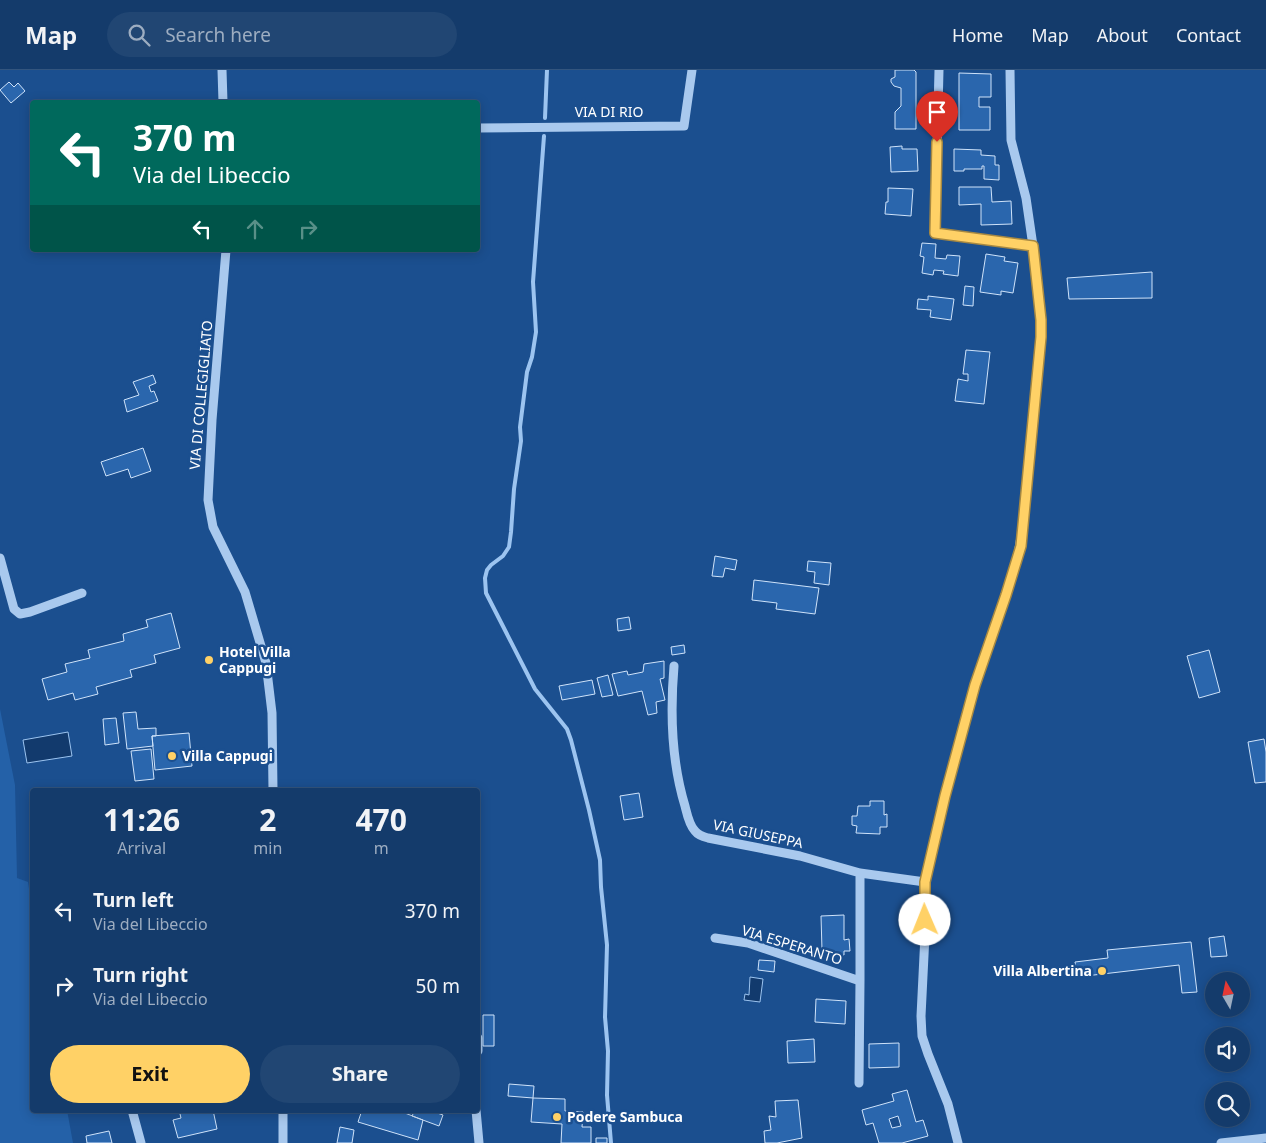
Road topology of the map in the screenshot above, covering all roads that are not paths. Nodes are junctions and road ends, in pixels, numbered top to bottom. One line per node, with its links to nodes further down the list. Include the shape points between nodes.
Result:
1 (222, 70): 5 (street)
2 (692, 70): 6 (street, VIA DI RIO, via 684,126)
3 (939, 70): 7 (street, via 935,233)
4 (1010, 70): 7 (street, via 1011,140 1026,198)
5 (223, 100)
6 (480, 128)
7 (1033, 246): 14 (street, via 1041,337 1021,546 975,685)
8 (226, 252): 12 (street, VIA DI COLLEGIGLIATO, via 208,488 210,516 245,592 266,663 271,704)
9 (0, 558): 10 (street, via 14,609 20,614)
10 (82, 593)
11 (674, 666): 13 (street, VIA GIUSEPPA, via 671,714 674,754 684,801 695,832 708,838 800,856)
12 (273, 788)
13 (860, 873): 14 (street, VIA GIUSEPPA); 16 (street, VIA ESPERANTO)
14 (925, 882): 25 (street, via 922,1036 948,1104)
15 (715, 938): 16 (street, VIA ESPERANTO, via 748,943)
16 (860, 981): 17 (street, VIA ESPERANTO)
17 (859, 1083)
18 (133, 1113): 22 (street)
19 (283, 1113): 23 (street)
20 (476, 1113): 24 (street)
21 (1266, 1138): 26 (street)
22 (140, 1143)
23 (283, 1143)
24 (479, 1143)
25 (958, 1143)
26 (1221, 1143)

